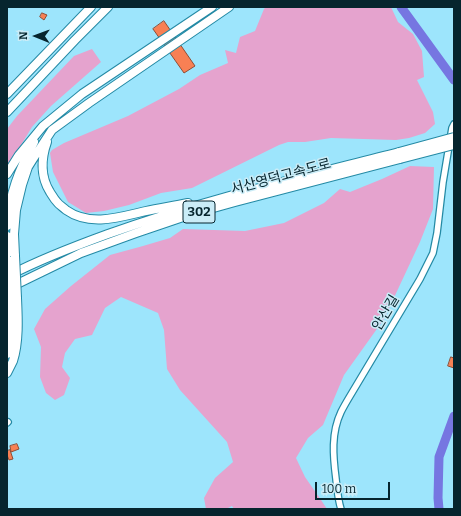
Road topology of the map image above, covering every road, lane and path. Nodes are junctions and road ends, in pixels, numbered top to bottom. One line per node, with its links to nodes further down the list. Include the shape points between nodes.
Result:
1 (91, 7): 5 (highway)
2 (108, 7): 6 (highway)
3 (212, 7): 10 (highway, via 82,94)
4 (229, 7): 11 (highway)
5 (8, 92)
6 (22, 96): 7 (highway); 8 (highway)
7 (7, 112)
8 (7, 117)
9 (454, 124): 25 (street, 안산길, via 446,158 433,253 347,401 336,425 333,456)
10 (43, 126): 15 (highway); 17 (highway, via 19,172 8,209)
11 (52, 130): 16 (highway, via 45,148 42,176 58,203 72,214 92,220 111,219 152,209); 19 (highway, via 31,163 22,186 16,210)
12 (454, 137): 14 (highway, 서산영덕고속도로 / 302, bridge)
13 (454, 146): 14 (highway, 서산영덕고속도로 / 302, bridge)
14 (400, 156): 16 (highway, 서산영덕고속도로 / 302); 21 (highway, 서산영덕고속도로 / 302, via 136,232 81,253)
15 (7, 174)
16 (232, 196): 20 (highway, 서산영덕고속도로 / 302, via 189,207 118,231)
17 (7, 226)
18 (7, 236): 19 (highway)
19 (11, 258): 22 (highway, bridge)
20 (7, 276)
21 (7, 289)
22 (14, 299): 23 (highway); 24 (highway, via 18,316 17,336)
23 (7, 354)
24 (7, 373)
25 (341, 509)

